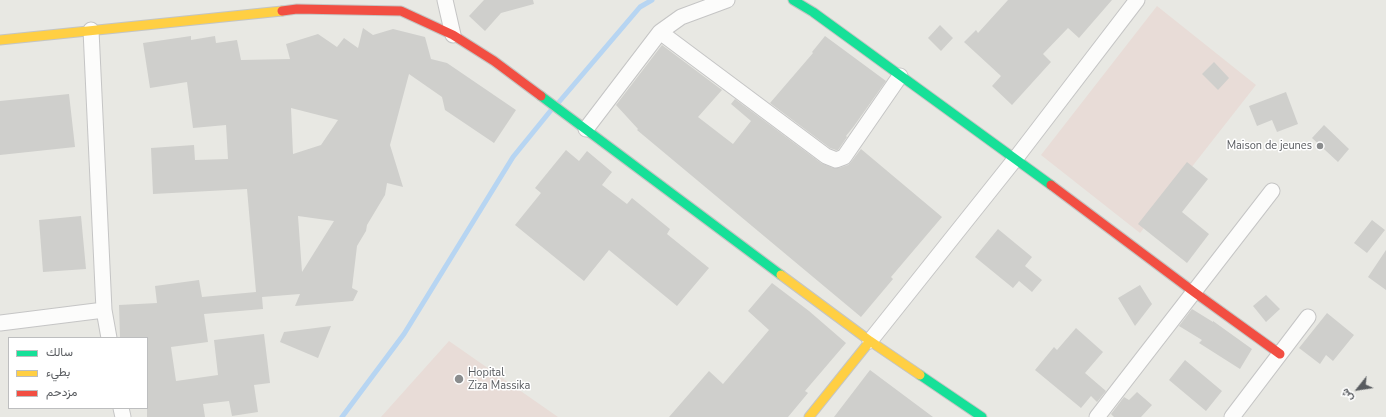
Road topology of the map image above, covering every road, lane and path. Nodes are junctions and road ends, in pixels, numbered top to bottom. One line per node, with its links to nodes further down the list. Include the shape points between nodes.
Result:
1 (445, 0): 8 (street)
2 (727, 0): 7 (street, via 681,17)
3 (793, 0): 10 (main road)
4 (1137, 0): 12 (street)
5 (405, 6): 6 (main road, via 297,9); 8 (main road)
6 (91, 30): 9 (main road); 15 (street)
7 (660, 32): 10 (street, via 826,156 836,160 844,157); 11 (street)
8 (453, 35): 11 (main road, via 494,61)
9 (0, 40)
10 (900, 76): 12 (main road)
11 (586, 129): 19 (main road)
12 (1016, 158): 14 (main road); 19 (street)
13 (1272, 191): 14 (street)
14 (1194, 292): 20 (main road); 23 (street)
15 (104, 310): 17 (street); 18 (street)
16 (1308, 317): 20 (street)
17 (0, 323)
18 (109, 337)
19 (870, 341): 21 (main road); 22 (main road)
20 (1280, 354): 24 (street)
21 (809, 417)
22 (982, 417)
23 (1097, 417)
24 (1232, 417)

